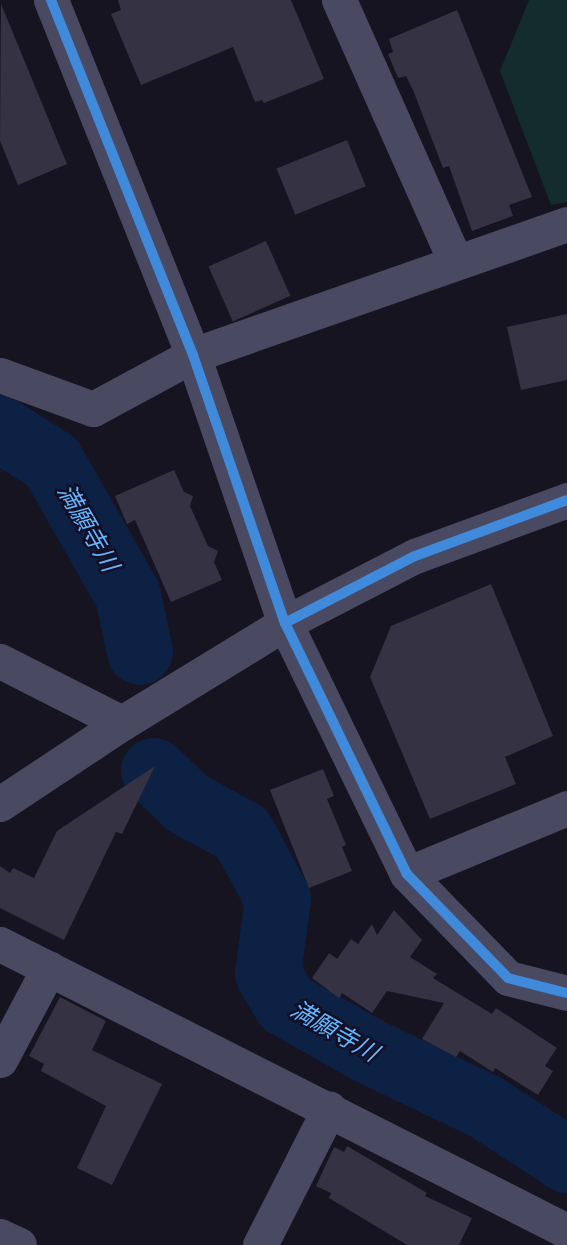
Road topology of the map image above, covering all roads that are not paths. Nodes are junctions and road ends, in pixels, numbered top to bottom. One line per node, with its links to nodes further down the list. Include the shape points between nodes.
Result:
1 (51, 0): 5 (street)
2 (340, 0): 4 (street)
3 (567, 224): 4 (street)
4 (454, 261): 5 (street)
5 (193, 355): 6 (street, via 93,409); 8 (street)
6 (0, 375)
7 (567, 500): 8 (street, via 415,556)
8 (285, 623): 10 (street); 13 (street)
9 (0, 661): 10 (street)
10 (122, 723): 11 (street)
11 (0, 804)
12 (567, 808): 13 (street)
13 (407, 874): 16 (street, via 508,978)
14 (0, 944): 15 (street)
15 (49, 968): 17 (street); 18 (street)
16 (567, 993)
17 (0, 1060)
18 (329, 1109): 19 (street); 22 (street)
19 (567, 1231)
20 (0, 1236): 21 (street)
21 (19, 1245)
22 (260, 1245)

